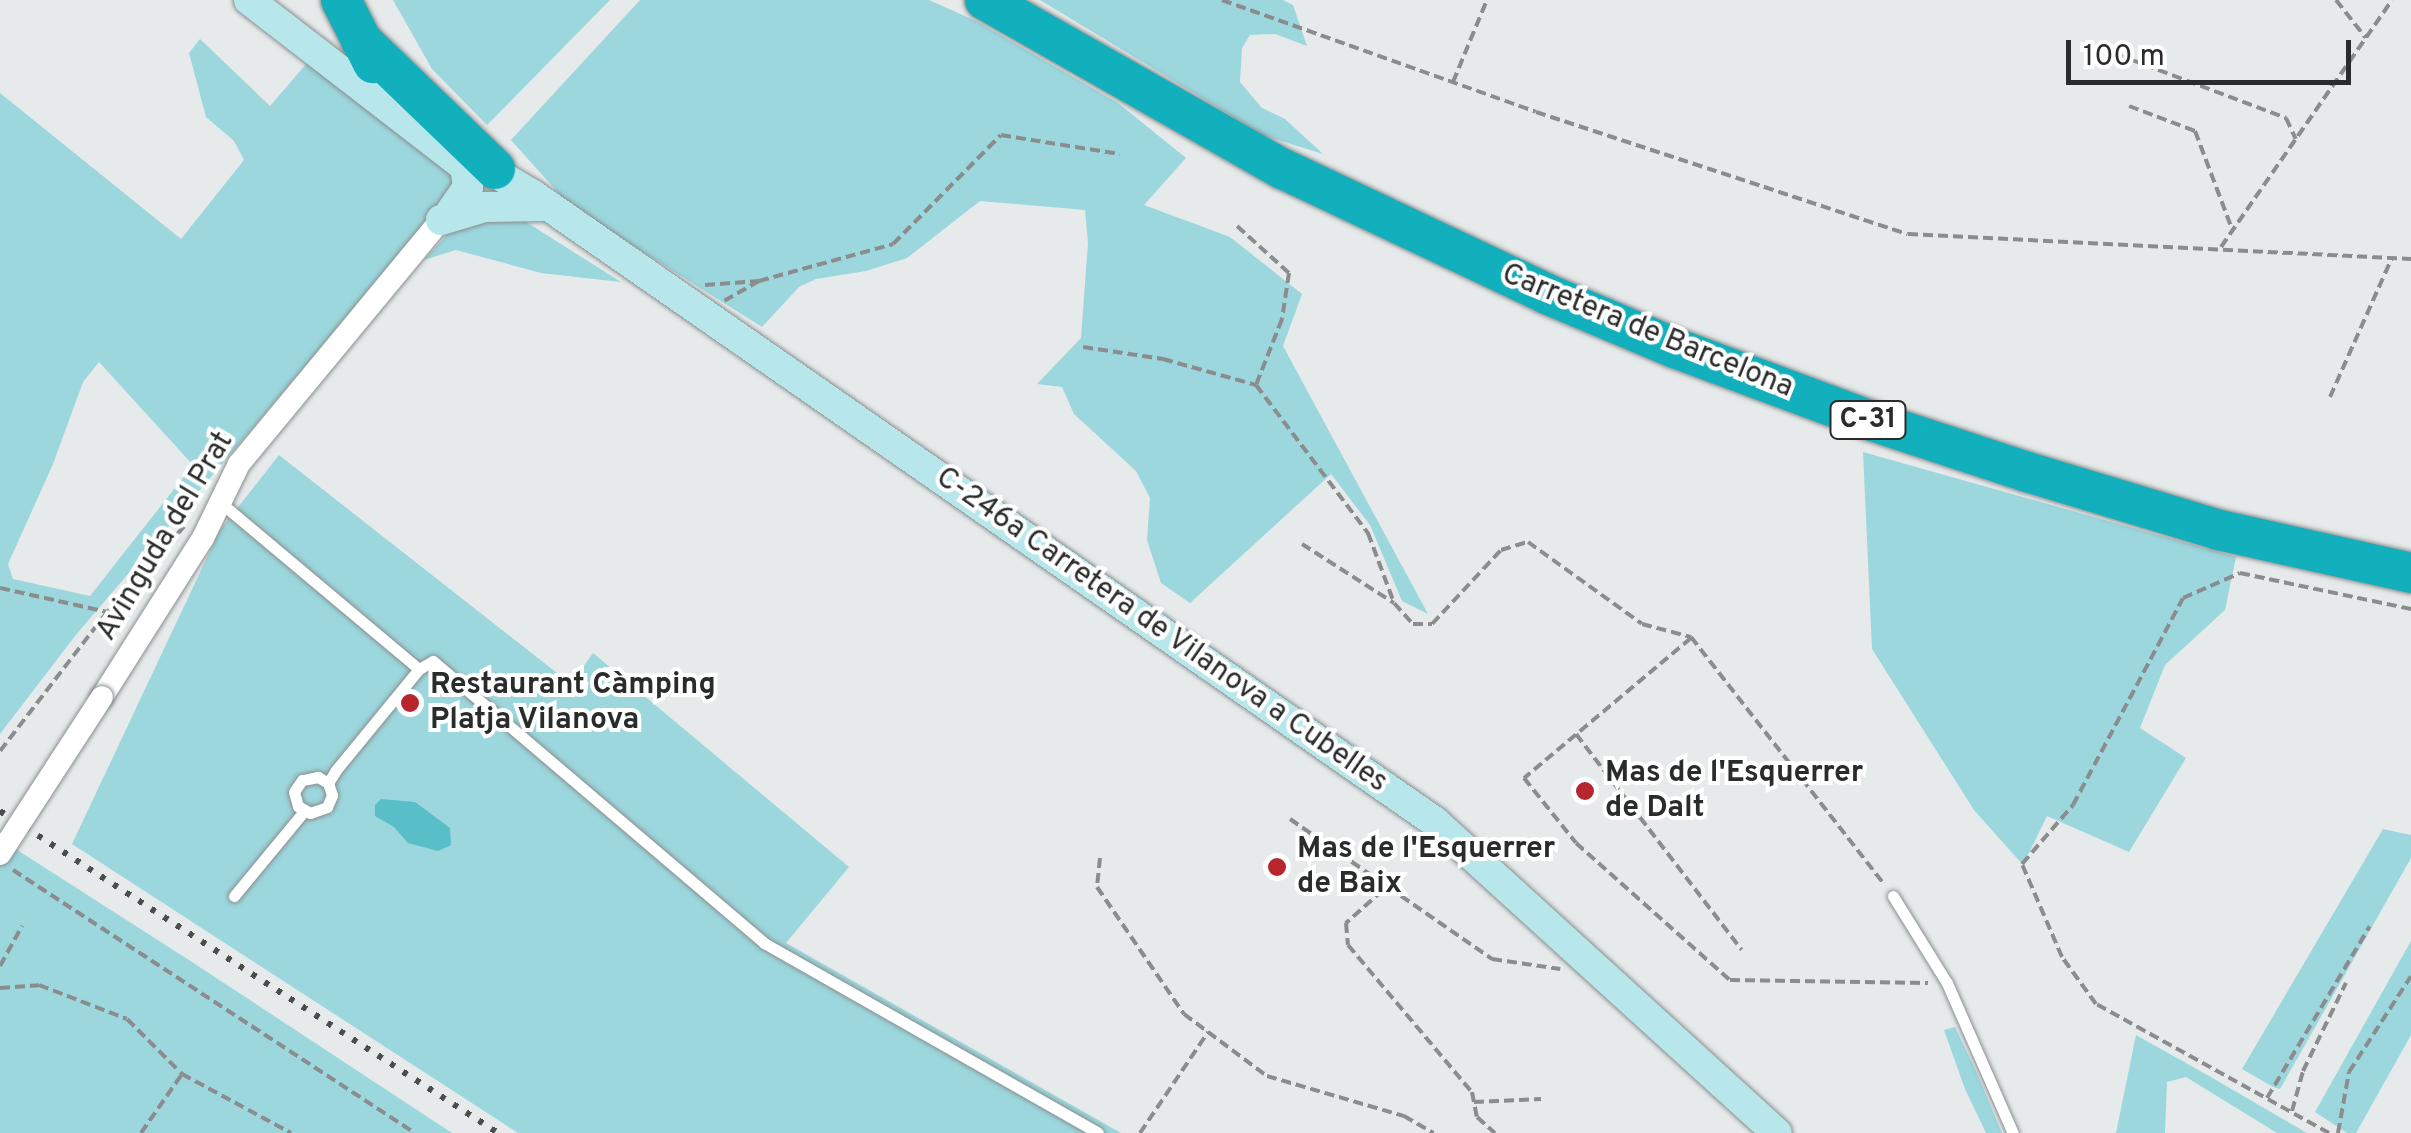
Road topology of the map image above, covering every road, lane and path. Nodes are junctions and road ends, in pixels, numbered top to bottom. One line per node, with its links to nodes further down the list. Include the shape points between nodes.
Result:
1 (249, 0): 14 (main road)
2 (340, 0): 9 (highway)
3 (972, 0): 8 (highway, Carretera de Barcelona)
4 (1222, 0): 12 (path)
5 (1487, 0): 12 (path)
6 (2336, 0): 10 (path)
7 (2392, 0): 10 (path)
8 (999, 9): 32 (highway, Carretera de Barcelona / C-31, via 1283,169 1675,348 2028,472 2219,530)
9 (363, 20): 14 (highway, via 370,18)
10 (2366, 38): 15 (path)
11 (2116, 54): 15 (path, via 2286,118)
12 (1453, 82): 21 (path, via 1908,234)
13 (2129, 106): 20 (path, via 2195,131)
14 (411, 109): 17 (highway); 18 (main road, via 465,166 468,187)
15 (2296, 140): 20 (path)
16 (1119, 154): 24 (path, via 1000,135 893,244)
17 (495, 185): 18 (main road); 25 (main road, C-246a Carretera de Vilanova a Cubelles, via 547,206)
18 (446, 215): 30 (street, Avinguda del Prat, via 239,464)
19 (1237, 226): 28 (path, via 1289,273 1282,318)
20 (2232, 231): 21 (path)
21 (2220, 249): 22 (path)
22 (2392, 258): 23 (path); 29 (path)
23 (2411, 259)
24 (760, 281): 25 (path); 26 (path)
25 (667, 288): 26 (main road, C-246a Carretera de Vilanova a Cubelles)
26 (702, 312): 54 (main road, C-246a Carretera de Vilanova a Cubelles, via 1435,822)
27 (1082, 347): 28 (path, via 1163,359)
28 (1256, 385): 34 (path, via 1368,533)
29 (2330, 397)
30 (221, 502): 36 (path, via 183,526); 38 (lane); 45 (street, Avinguda del Prat, bridge)
31 (1302, 544): 34 (path)
32 (2411, 573)
33 (0, 588): 36 (path)
34 (1394, 602): 37 (path, via 1413,624 1432,624 1501,550 1528,542 1642,624)
35 (2411, 609): 60 (path, via 2240,573 2183,598 2073,805 2022,864 2062,957 2096,1004)
36 (107, 612): 40 (path)
37 (1691, 637): 39 (path); 48 (path)
38 (419, 669): 41 (lane); 67 (lane, via 433,661 764,943)
39 (1576, 734): 51 (path); 55 (path, via 1524,778 1576,843 1730,980)
40 (0, 751)
41 (328, 783): 42 (lane, via 327,807); 42 (lane, via 312,776 297,785 295,800)
42 (304, 811): 47 (lane)
43 (1290, 819): 46 (path)
44 (1100, 858): 58 (path, via 1096,886 1184,1014)
45 (4, 861): 66 (path)
46 (1389, 891): 54 (path, via 1492,960); 62 (path, via 1346,923 1348,945)
47 (234, 896)
48 (1893, 896): 55 (lane)
49 (22, 926): 52 (path)
50 (2370, 926): 60 (path)
51 (1742, 950)
52 (0, 966)
53 (2411, 976): 74 (path, via 2349,1072)
54 (1609, 978): 71 (main road, C-246a Carretera de Vilanova a Cubelles)
55 (1947, 983): 72 (lane)
56 (2346, 983): 63 (path, via 2303,1071)
57 (0, 988): 59 (path, via 40,984 127,1019)
58 (1208, 1032): 68 (path); 69 (path, via 1267,1076 1404,1116)
59 (182, 1074): 64 (path); 65 (path)
60 (2266, 1098): 63 (path)
61 (1541, 1099): 62 (path)
62 (1474, 1102): 70 (path, via 1477,1117)
63 (2292, 1111): 73 (path)
64 (141, 1133)
65 (290, 1133)
66 (414, 1133)
67 (1098, 1133)
68 (1140, 1133)
69 (1434, 1133)
70 (1496, 1133)
71 (1778, 1133)
72 (2013, 1133)
73 (2329, 1133)
74 (2338, 1133)

